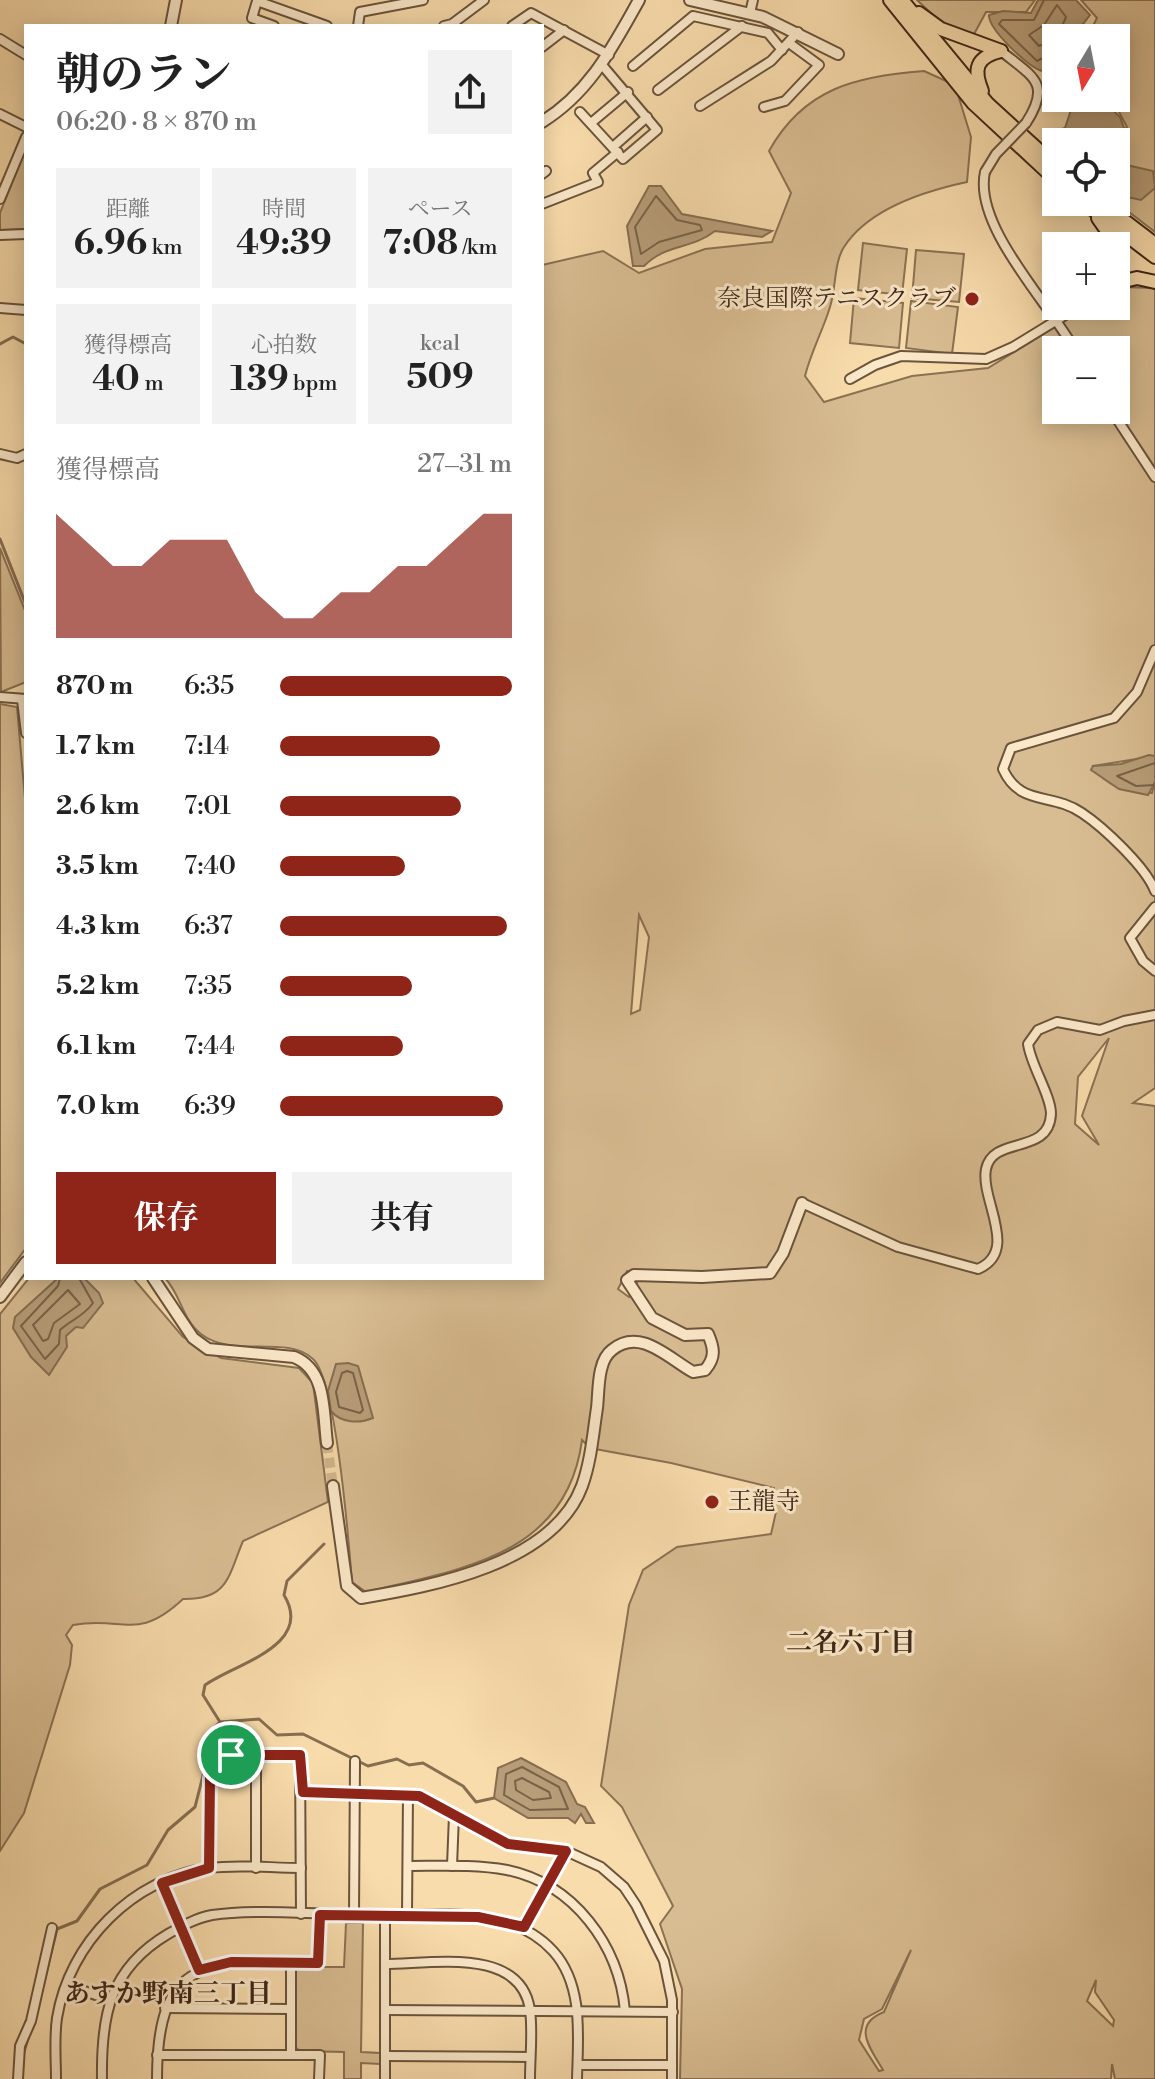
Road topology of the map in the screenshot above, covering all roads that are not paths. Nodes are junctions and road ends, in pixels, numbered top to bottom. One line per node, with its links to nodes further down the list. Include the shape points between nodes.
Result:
1 (176, 0): 12 (street)
2 (257, 0): 13 (street, via 252,18); 14 (street)
3 (364, 0): 10 (street)
4 (423, 0): 10 (street)
5 (484, 0): 16 (street)
6 (639, 0): 27 (street)
7 (690, 0): 11 (street)
8 (753, 0): 11 (street)
9 (898, 1): 24 (main road, via 941,29); 32 (main road); 44 (main road, via 973,103)
10 (360, 12): 15 (street)
11 (750, 13): 20 (street)
12 (171, 24)
13 (268, 24)
14 (322, 24)
15 (358, 24)
16 (451, 24)
17 (515, 24): 19 (street, via 531,13)
18 (742, 26): 23 (street, via 768,33); 29 (street, via 693,16); 30 (street)
19 (564, 30): 22 (street); 27 (street)
20 (798, 32): 23 (street); 26 (street)
21 (0, 39): 25 (street)
22 (544, 45)
23 (786, 46): 33 (street); 34 (street, via 819,65 785,101)
24 (1001, 51): 32 (main road, via 982,57 976,66); 58 (street, bridge, via 1038,83 1041,93 1026,123 985,172 984,199 1000,237)
25 (24, 54)
26 (838, 54)
27 (609, 55): 28 (street)
28 (602, 65): 31 (street); 38 (street, via 580,93)
29 (633, 66)
30 (658, 90)
31 (628, 92): 37 (street); 39 (street)
32 (988, 104): 43 (main road)
33 (700, 106)
34 (764, 107)
35 (580, 112): 39 (street)
36 (0, 114): 40 (street)
37 (647, 117): 42 (street); 42 (street, via 657,130 623,159)
38 (544, 120)
39 (591, 123): 42 (street)
40 (24, 126)
41 (24, 141): 45 (street)
42 (616, 149): 47 (street, via 593,173 598,182)
43 (1042, 153)
44 (1042, 167)
45 (2, 188): 46 (street)
46 (0, 199)
47 (544, 203)
48 (1105, 216): 53 (main road)
49 (1110, 216): 52 (main road)
50 (24, 234): 51 (street)
51 (0, 235)
52 (1155, 244)
53 (1155, 257)
54 (1130, 280): 55 (main road)
55 (1155, 282)
56 (0, 308): 57 (street)
57 (24, 310)
58 (1059, 321): 59 (street); 60 (street, via 986,359 901,356)
59 (1067, 336)
60 (850, 379)
61 (1120, 424): 64 (street)
62 (0, 454): 63 (street)
63 (24, 455)
64 (1155, 477)
65 (1155, 650): 68 (street, via 1137,692 1114,718 1011,748 1003,769 1019,793 1081,812 1137,865)
66 (0, 697): 67 (street)
67 (24, 699)
68 (1155, 891)
69 (1155, 907): 70 (street, via 1130,938)
70 (1155, 971)
71 (1155, 1015): 72 (street, via 1100,1030 1057,1022 1032,1037 1031,1063 1051,1113 1037,1139 997,1151 987,1163 984,1181 997,1243 986,1266 978,1269 898,1247)
72 (802, 1203): 77 (street, via 783,1253 761,1277 634,1275 627,1280 652,1318 685,1335 708,1334 712,1359 705,1370 693,1372 646,1343 629,1341 608,1353 582,1488 557,1521 514,1557 400,1592 361,1598 347,1586)
73 (24, 1265): 75 (street)
74 (154, 1280): 76 (street, via 193,1338 208,1349 305,1362 319,1380)
75 (0, 1297)
76 (327, 1443)
77 (333, 1486)
78 (256, 1755): 80 (street, via 300,1755); 87 (street, via 216,1759 210,1778); 88 (street)
79 (355, 1761): 81 (street)
80 (303, 1792): 81 (street); 89 (street)
81 (355, 1793): 82 (street); 94 (street)
82 (408, 1794): 83 (street, via 429,1799); 85 (street)
83 (454, 1815): 84 (street, via 508,1844); 86 (street)
84 (566, 1851): 91 (street); 111 (street, via 601,1867 636,1905 664,1961)
85 (408, 1866): 86 (street); 96 (street)
86 (452, 1866): 91 (street, via 508,1871)
87 (209, 1868): 88 (street); 90 (street)
88 (256, 1868): 89 (street)
89 (301, 1868): 92 (street)
90 (162, 1883): 97 (street); 103 (street, via 106,1920 80,1955)
91 (547, 1886): 98 (street); 110 (street, via 593,1925 614,1960)
92 (301, 1914): 93 (street); 97 (street, via 213,1915)
93 (320, 1915): 94 (street); 100 (street, via 319,1961)
94 (354, 1915): 95 (street)
95 (385, 1915): 96 (street); 101 (street)
96 (407, 1915): 98 (street, via 478,1917)
97 (180, 1927): 102 (street); 104 (street, via 131,1964)
98 (524, 1927): 109 (street, via 562,1963)
99 (52, 1928): 118 (street, via 31,2021 20,2046)
100 (291, 1963): 102 (street, via 231,1962); 106 (street)
101 (385, 1964): 107 (street); 108 (street, via 493,1966 517,1982)
102 (199, 1970): 105 (street)
103 (67, 1985): 104 (street); 119 (street, via 58,2016)
104 (110, 2000): 120 (street, via 102,2031)
105 (165, 2008): 106 (street); 112 (street)
106 (291, 2009): 113 (street)
107 (385, 2010): 108 (street); 114 (street)
108 (530, 2010): 109 (street); 115 (street)
109 (577, 2011): 110 (street); 116 (street)
110 (625, 2011): 111 (street)
111 (673, 2012): 117 (street)
112 (157, 2055): 113 (street); 121 (street)
113 (291, 2055): 122 (street, via 320,2055)
114 (385, 2056): 115 (street); 123 (street)
115 (530, 2057): 124 (street)
116 (578, 2065): 117 (street); 125 (street)
117 (672, 2065): 126 (street)
118 (18, 2079)
119 (56, 2079)
120 (102, 2079)
121 (157, 2079)
122 (319, 2079)
123 (385, 2079)
124 (530, 2079)
125 (577, 2079)
126 (672, 2079)

